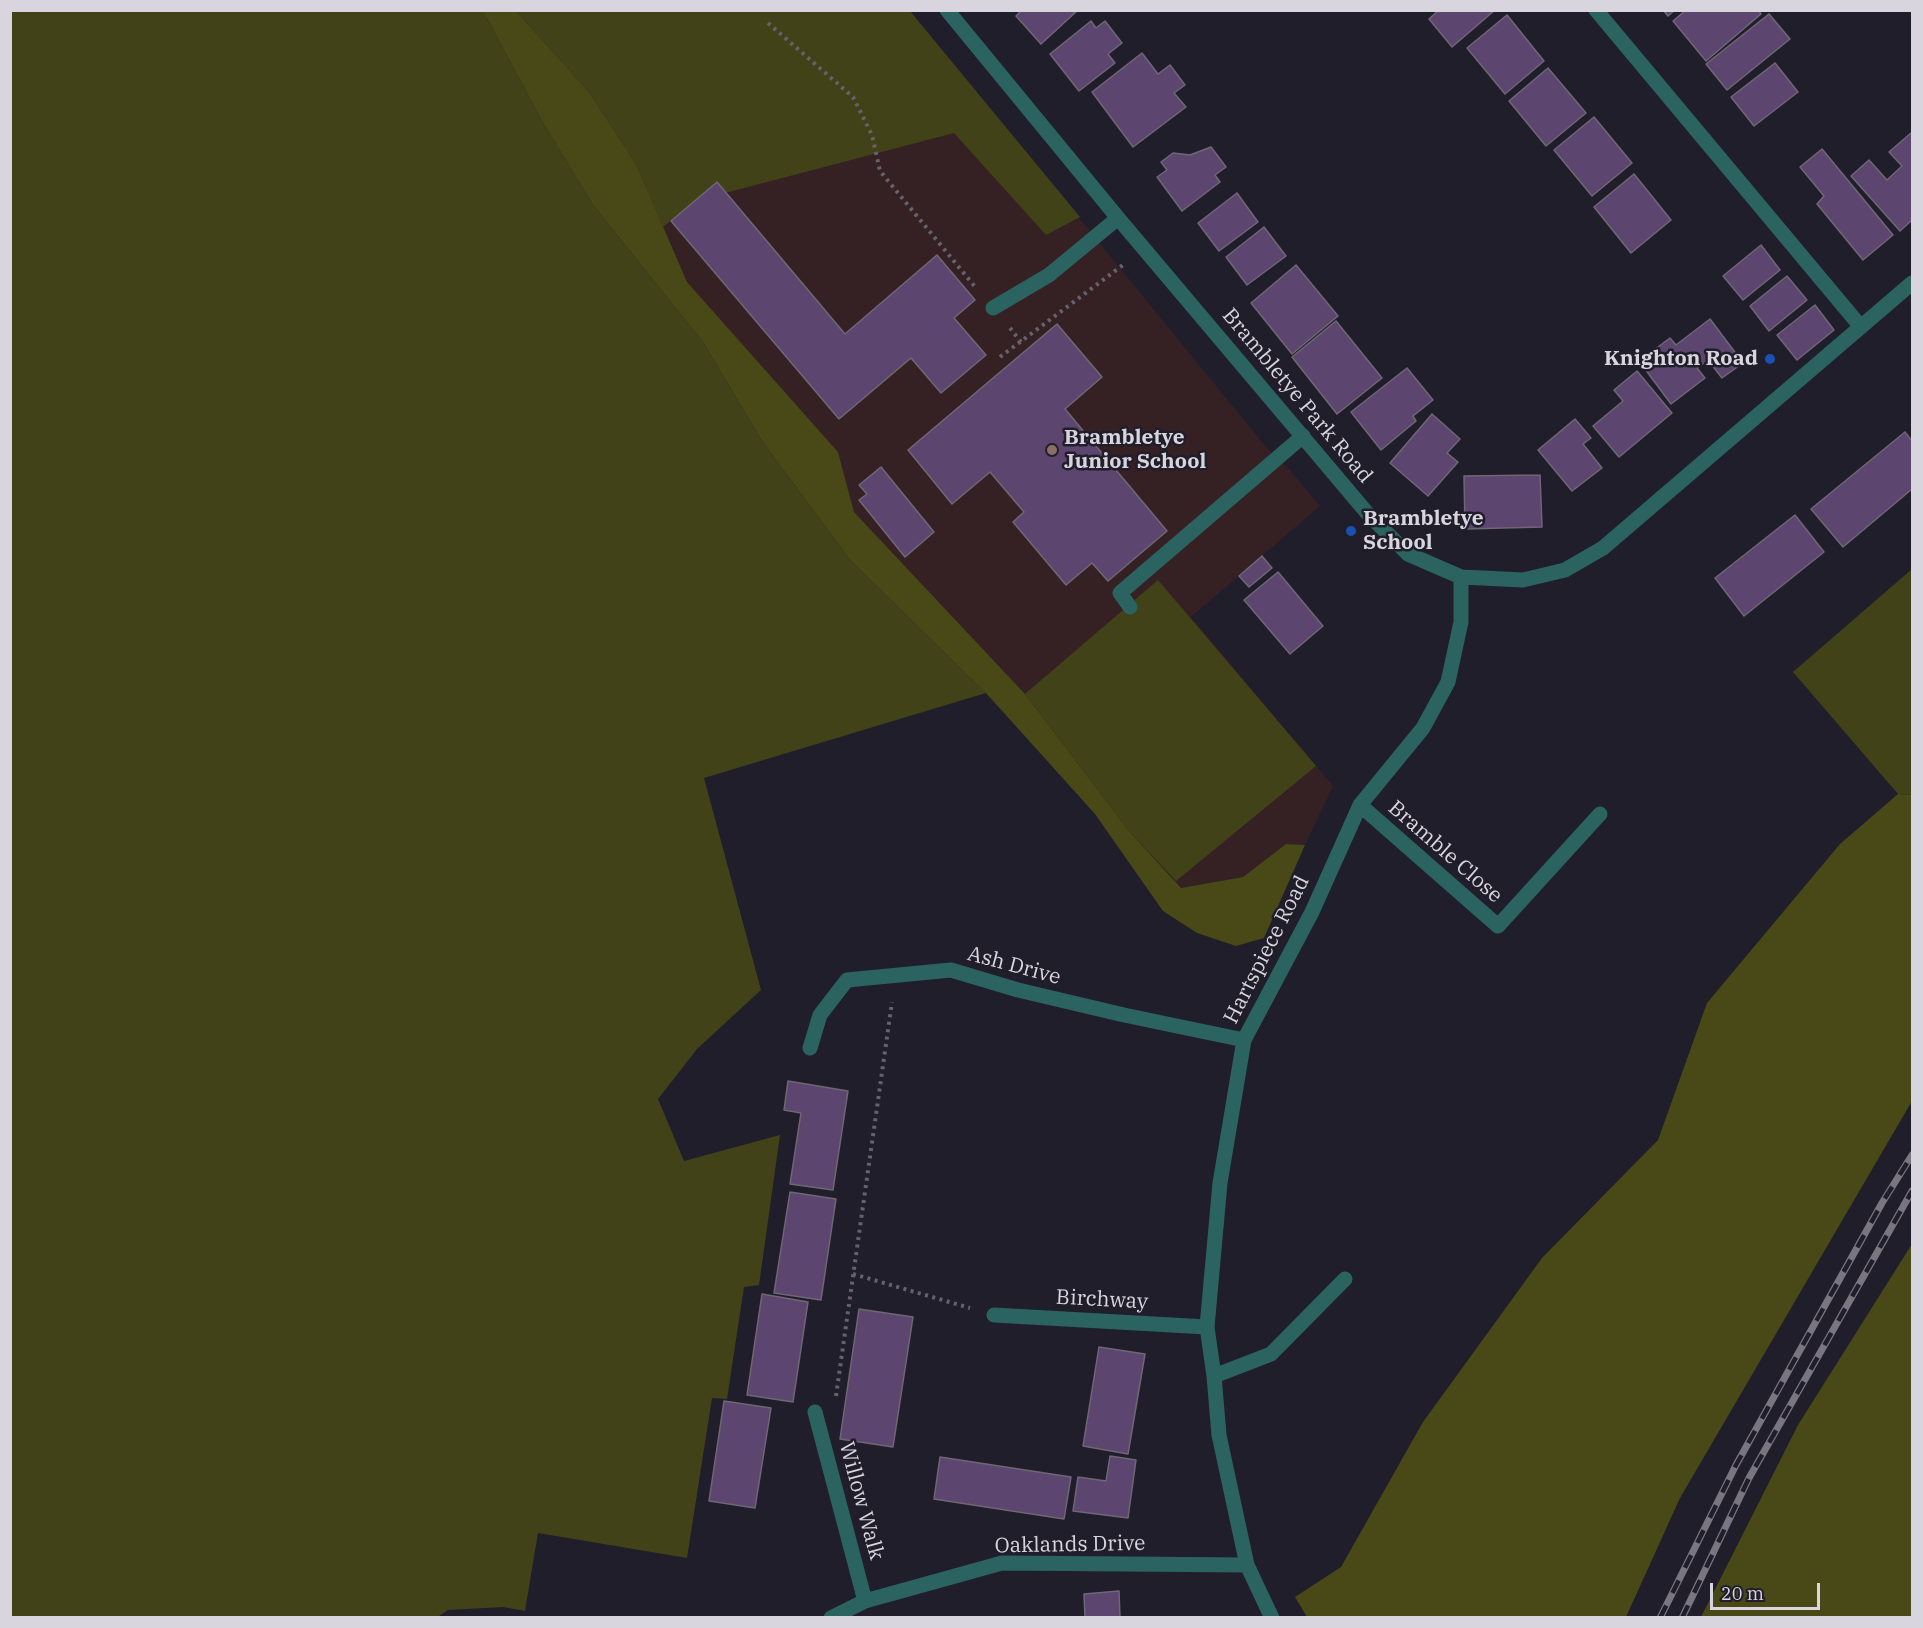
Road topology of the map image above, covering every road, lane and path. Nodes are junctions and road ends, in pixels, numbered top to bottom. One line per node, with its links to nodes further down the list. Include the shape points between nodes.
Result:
1 (947, 10): 4 (street, Brambletye Park Road)
2 (1596, 10): 8 (street)
3 (768, 23): 7 (path, via 853,97 872,135 880,171)
4 (1118, 218): 5 (street, Brambletye Park Road); 7 (street, via 1049,275)
5 (1145, 249): 9 (path); 11 (street, Brambletye Park Road)
6 (1912, 283): 8 (street, Brambletye Park Road)
7 (993, 308): 9 (path)
8 (1861, 327): 12 (street, Brambletye Park Road, via 1603,548 1565,570 1523,580)
9 (1021, 342): 10 (path)
10 (1000, 357)
11 (1303, 436): 12 (street, Brambletye Park Road, via 1368,514 1408,554); 13 (street, via 1120,593)
12 (1461, 577): 14 (street, Hartspiece Road, via 1461,622 1448,681 1423,728)
13 (1130, 607)
14 (1360, 805): 15 (street, Bramble Close, via 1498,926); 17 (street, Hartspiece Road, via 1312,912)
15 (1600, 814)
16 (896, 976): 17 (street, Ash Drive, via 951,970 1092,1008); 18 (street, Ash Drive, via 847,980 820,1015); 19 (path)
17 (1244, 1040): 22 (street, Hartspiece Road, via 1220,1183)
18 (810, 1048)
19 (853, 1274): 21 (path); 24 (path)
20 (1345, 1279): 23 (street, via 1272,1354)
21 (994, 1314): 22 (street, Birchway)
22 (1207, 1328): 23 (street, Hartspiece Road)
23 (1214, 1376): 26 (street, Hartspiece Road, via 1219,1435)
24 (835, 1399)
25 (815, 1412): 27 (street, Willow Walk)
26 (1247, 1565): 27 (street, Oaklands Drive, via 1002,1563); 29 (street, Hartspiece Road)
27 (865, 1601): 28 (street, Oaklands Drive)
28 (831, 1617)
29 (1272, 1617)

